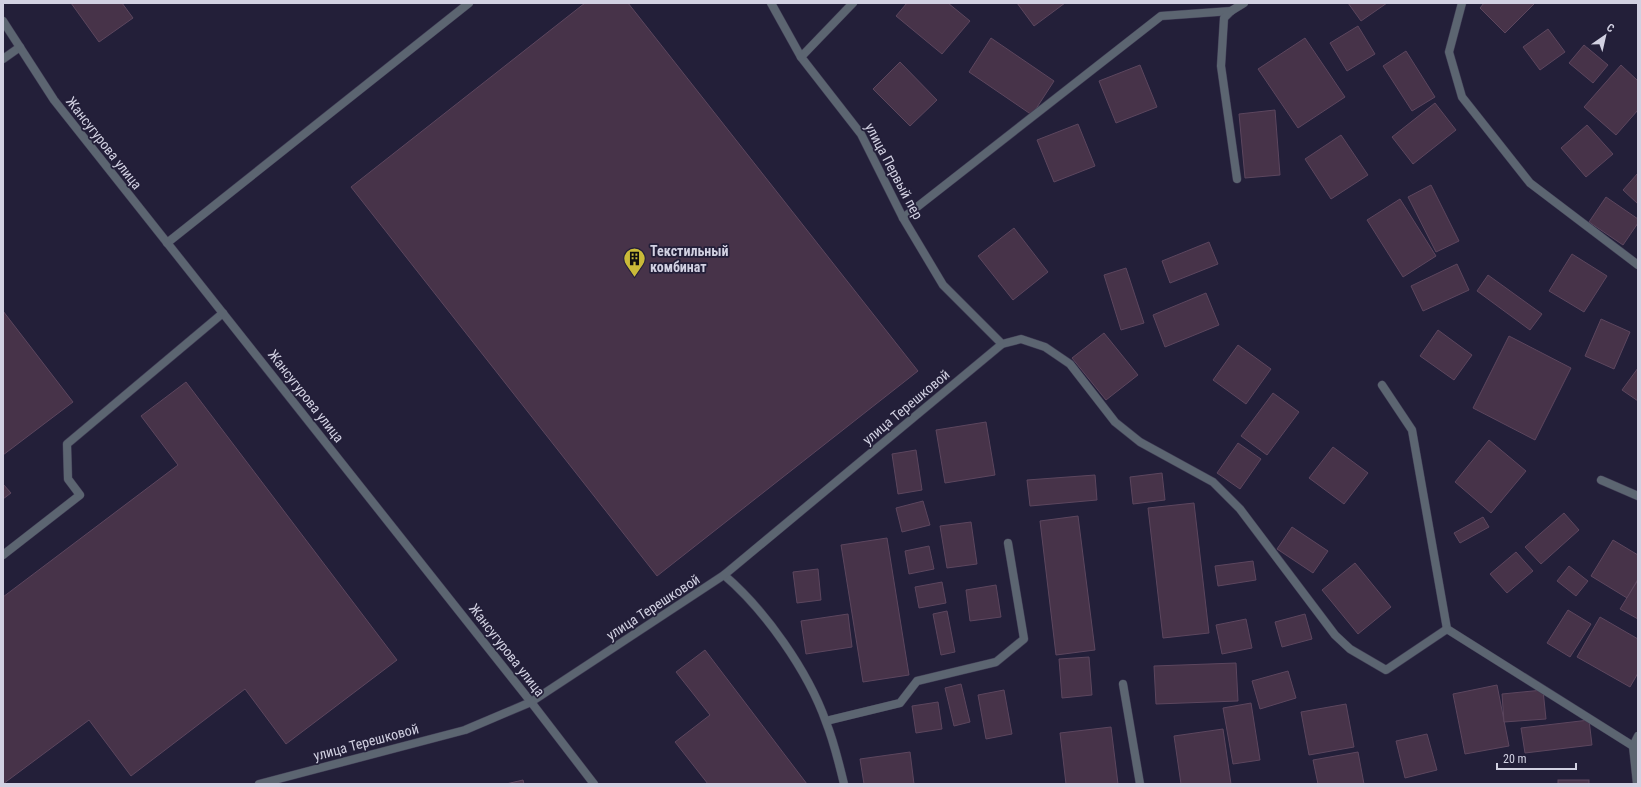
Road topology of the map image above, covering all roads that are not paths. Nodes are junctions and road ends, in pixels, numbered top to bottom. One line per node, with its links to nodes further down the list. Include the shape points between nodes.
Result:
1 (469, 3): 13 (street)
2 (771, 3): 9 (street, улица Первый пер)
3 (853, 3): 9 (street)
4 (1244, 3): 6 (street)
5 (1462, 3): 14 (street, via 1449,52 1462,96 1530,183)
6 (1231, 11): 11 (street, via 1224,18 1221,66); 12 (street, via 1160,16)
7 (3, 21): 8 (street, Жансугурова улица)
8 (20, 47): 10 (street); 13 (street, Жансугурова улица, via 54,100)
9 (801, 57): 12 (street, улица Первый пер, via 861,134)
10 (3, 60)
11 (1237, 179)
12 (902, 218): 16 (street, улица Первый пер, via 943,285)
13 (167, 243): 15 (street, Жансугурова улица)
14 (1638, 265)
15 (223, 313): 21 (street, via 67,444 68,479 80,495); 25 (street, Жансугурова улица)
16 (1002, 344): 22 (street, улица Терешковой); 23 (street, via 1021,339 1045,346 1070,364 1115,422 1140,442 1213,482 1240,509 1335,635 1350,649 1386,670)
17 (1382, 385): 23 (street, via 1412,430)
18 (1601, 480): 19 (street)
19 (1638, 496)
20 (1008, 543): 26 (street, via 1024,639 996,662 917,681 900,703)
21 (3, 555)
22 (724, 575): 25 (street, улица Терешковой); 26 (street, via 741,590 780,639 807,681)
23 (1447, 629): 28 (street)
24 (1123, 684): 32 (street)
25 (531, 702): 29 (street, улица Терешковой, via 465,730); 30 (street, Жансугурова улица)
26 (826, 721): 31 (street)
27 (1638, 736): 28 (street)
28 (1633, 746): 33 (street)
29 (259, 784)
30 (594, 784)
31 (844, 784)
32 (1140, 784)
33 (1638, 784)

